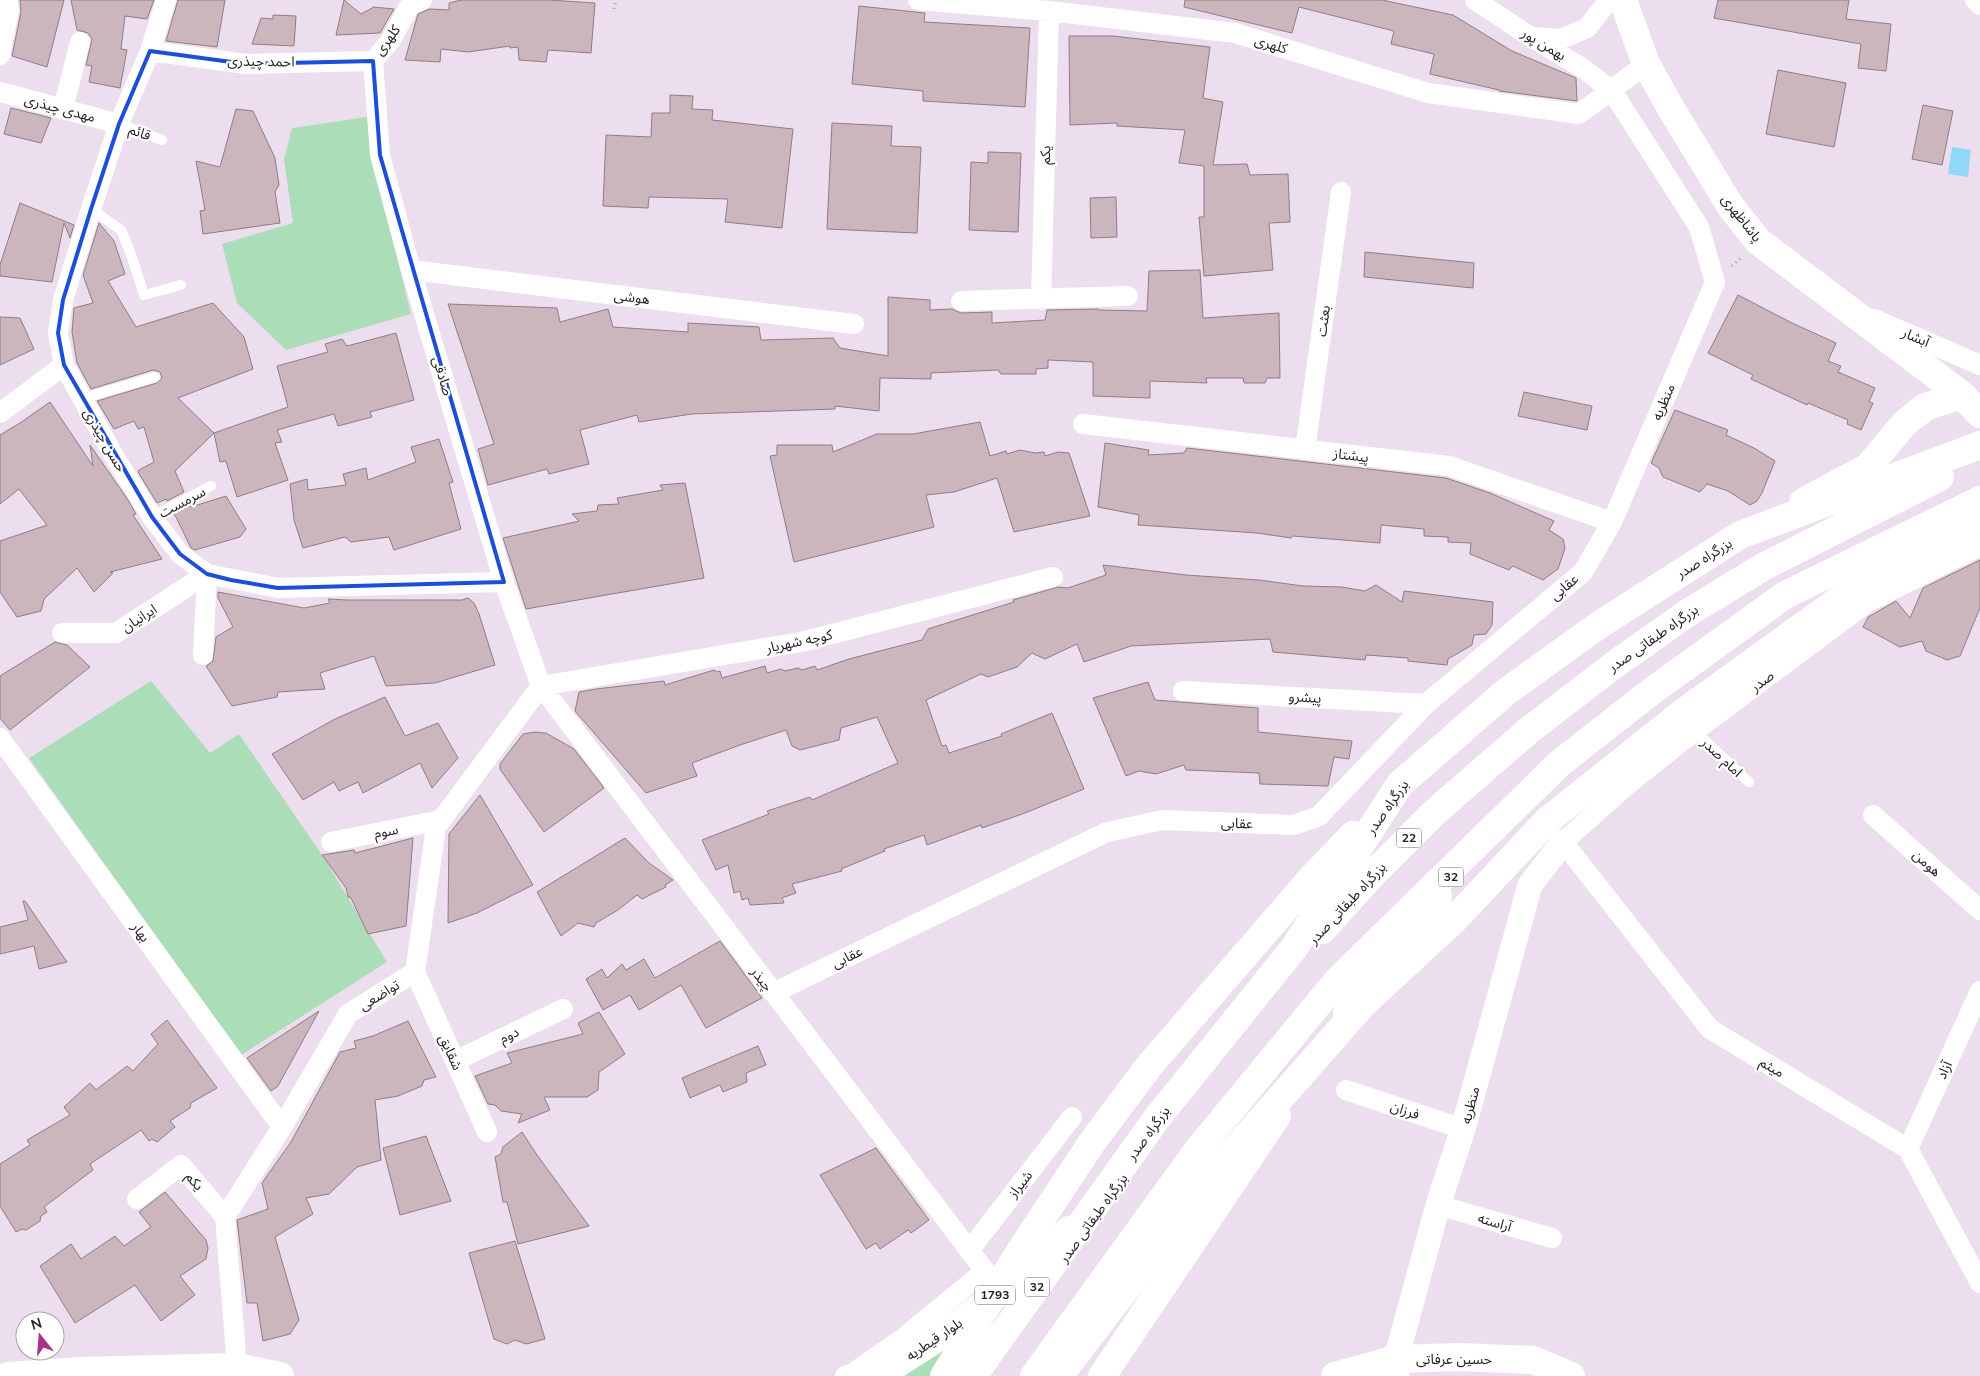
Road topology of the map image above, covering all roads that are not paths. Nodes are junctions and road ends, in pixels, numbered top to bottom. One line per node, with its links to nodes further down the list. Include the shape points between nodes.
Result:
1 (166, 0): 13 (street, حسن چیذری)
2 (422, 0): 15 (street, کلهری, via 410,5 391,40)
3 (918, 0): 10 (street, کلهری)
4 (1475, 0): 11 (street, بهمن پور)
5 (1607, 0): 11 (street, via 1587,28 1561,38)
6 (1623, 0): 16 (main road, پاشاظهری)
7 (1975, 0): 8 (street)
8 (1980, 5)
9 (6, 6): 14 (street)
10 (1049, 11): 17 (street, کلهری, via 1235,33 1428,93 1579,114); 27 (street, یکم)
11 (1531, 37): 17 (street, بهمن پور)
12 (80, 42): 19 (street)
13 (150, 51): 15 (street, احمد چیذری, via 246,64); 20 (street, حسن چیذری)
14 (0, 55)
15 (373, 61): 24 (street, صادقی, via 380,155)
16 (1646, 64): 17 (street, کلهری); 29 (main road, پاشاظهری, via 1731,207 1758,241)
17 (1612, 90): 44 (street, منظریه, via 1699,227 1715,282)
18 (0, 92): 19 (street, مهدی چیذری)
19 (63, 109): 20 (street, مهدی چیذری)
20 (119, 124): 21 (lane, قائم); 23 (street, حسن چیذری)
21 (162, 140)
22 (1341, 192): 38 (street, بعثت)
23 (91, 209): 25 (lane, via 122,230 144,295); 31 (street, حسن چیذری, via 63,300 58,332)
24 (411, 270): 30 (street, هوشی); 49 (street, صادقی)
25 (181, 285)
26 (1128, 296): 27 (street)
27 (1042, 300): 28 (street)
28 (961, 301)
29 (1851, 310): 32 (street, آبشار); 35 (main road, پاشاظهری)
30 (854, 324)
31 (64, 365): 34 (street, حسن چیذری); 36 (street)
32 (1980, 365)
33 (155, 377): 34 (lane)
34 (81, 399): 42 (street, حسن چیذری)
35 (1971, 404): 45 (main road, via 1925,407 1905,422 1868,467)
36 (0, 413)
37 (1083, 424): 38 (street, پیشتاز)
38 (1305, 450): 44 (street, پیشتاز, via 1449,466)
39 (1976, 451): 45 (main road, بزرگراه صدر / 32); 91 (main road, بزرگراه طبقاتی صدر / 22, via 1957,468 1763,567 1689,612 1528,731 1435,812 1300,953 1162,1122)
40 (211, 486): 42 (lane, سرمست)
41 (1980, 500): 92 (main road, via 1785,595 1560,763 1338,980 1197,1151)
42 (152, 518): 47 (street, حسن چیذری, via 180,554)
43 (1980, 518): 63 (main road, 32, via 1792,606 1655,696 1564,768); 94 (main road, via 1836,602 1685,710 1547,820 1454,920 1363,1004 1218,1168)
44 (1612, 522): 54 (street, عقابی, via 1583,572)
45 (1740, 535): 58 (main road, بزرگراه صدر / 32, via 1599,625 1514,687)
46 (1980, 546): 55 (street, صدر, via 1868,602)
47 (207, 574): 49 (street, حسن چیذری, via 278,588); 50 (street, ایرانیان, via 116,633); 51 (street)
48 (1053, 577): 52 (street, کوچه شهریار, via 801,642)
49 (504, 582): 52 (street, صادقی)
50 (62, 633)
51 (203, 655)
52 (541, 686): 60 (street, تواضعی); 67 (street, چیذر)
53 (1183, 691): 54 (street, پیشرو)
54 (1426, 704): 67 (street, عقابی, via 1320,816 1294,825 1163,820 1107,832)
55 (1695, 731): 57 (lane, امام صدر); 62 (street, صدر)
56 (0, 738): 72 (street, بهار)
57 (1749, 782)
58 (1400, 784): 77 (main road, بزرگراه صدر / 32, via 1294,948 1157,1118); 89 (main road, via 1310,880 1149,1066 1022,1248)
59 (1873, 816): 64 (street, هومن)
60 (441, 820): 61 (street, سوم); 65 (street, تواضعی, via 436,827)
61 (331, 842)
62 (1563, 842): 73 (street, منظریه, via 1530,885); 75 (street, میثم, via 1710,1030)
63 (1474, 854): 93 (main road, 32, via 1343,984 1202,1155); 95 (main road, via 1372,975)
64 (1980, 910)
65 (415, 972): 69 (street, شقایق); 72 (street, تواضعی, via 348,1014)
66 (1980, 992): 75 (street, آزاد)
67 (773, 993): 81 (street, چیذر)
68 (563, 1009): 69 (street, دوم)
69 (456, 1061): 74 (street, شقایق)
70 (1346, 1090): 73 (street, فرزان)
71 (1072, 1117): 81 (street, شیراز)
72 (282, 1127): 79 (street, تواضعی)
73 (1463, 1129): 78 (street, منظریه)
74 (488, 1132)
75 (1908, 1149): 82 (street)
76 (138, 1199): 79 (street, یکم, via 181,1165)
77 (1101, 1199): 88 (main road, بلوار قیطریه / 1793, via 1024,1273 956,1326); 90 (main road, بزرگراه صدر / 32)
78 (1438, 1205): 80 (street, آراسته); 84 (street, منظریه)
79 (225, 1217): 83 (street)
80 (1552, 1238)
81 (969, 1251): 87 (street, چیذر, via 984,1271 902,1339)
82 (1980, 1284)
83 (238, 1367): 85 (main road); 86 (main road)
84 (1396, 1368): 96 (main road, حسین عرفاتی); 97 (main road, حسین عرفاتی, via 1459,1357 1534,1360)
85 (8, 1376)
86 (280, 1376)
87 (845, 1376)
88 (878, 1376)
89 (944, 1376)
90 (973, 1376)
91 (981, 1376)
92 (1034, 1376)
93 (1042, 1376)
94 (1059, 1376)
95 (1102, 1376)
96 (1336, 1376)
97 (1571, 1376)

